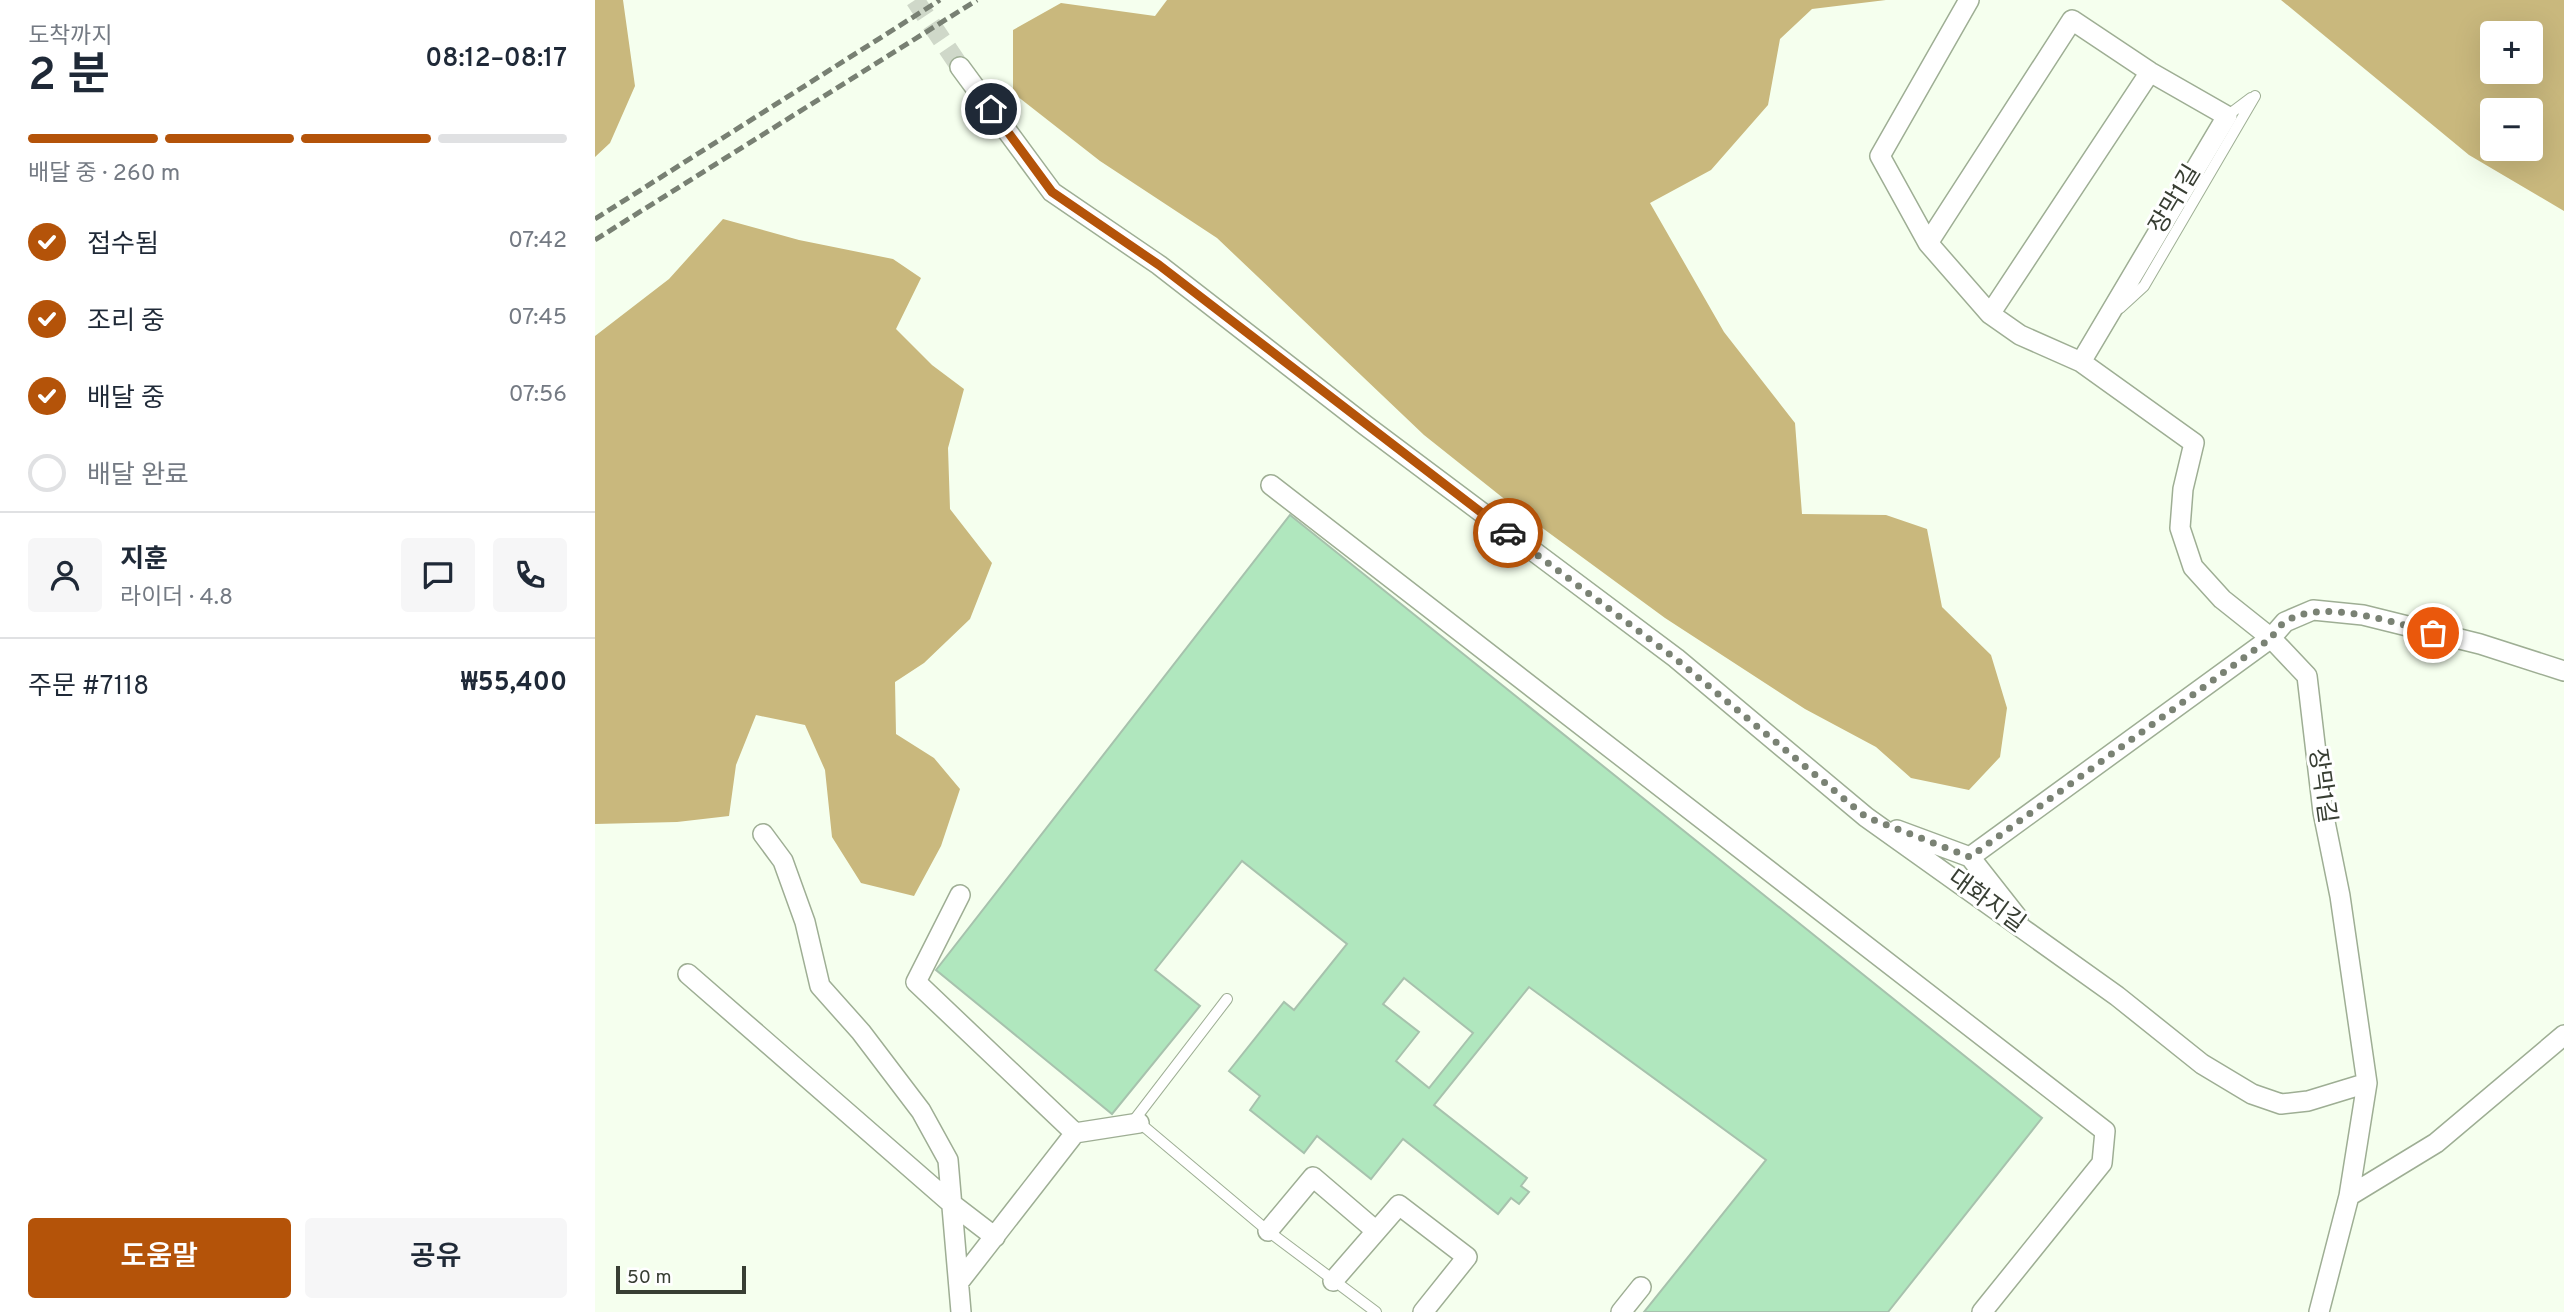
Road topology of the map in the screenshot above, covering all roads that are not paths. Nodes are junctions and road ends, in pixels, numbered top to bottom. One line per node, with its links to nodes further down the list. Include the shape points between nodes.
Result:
1 (1969, 0): 5 (street, 장막1길, via 1880,156)
2 (960, 67): 12 (street, 대화지길, via 1052,192 1159,265 1676,659)
3 (2150, 72): 4 (street); 5 (street, via 2072,20); 6 (street)
4 (2227, 116): 7 (street, 장막1길); 7 (lane, via 2255,96 2144,286)
5 (1928, 243): 6 (street, 장막1길)
6 (1990, 314): 8 (street, 장막1길, via 2020,335)
7 (2104, 322): 8 (street, 장막1길)
8 (2081, 362): 10 (street, 장막1길, via 2193,443 2180,528 2193,566 2222,599)
9 (1271, 485): 35 (street, via 2105,1131 2102,1163)
10 (2271, 638): 11 (street, via 2285,622 2313,611 2363,615); 14 (street); 20 (street, 장막1길, via 2307,677 2323,813)
11 (2564, 671)
12 (1866, 817): 14 (street); 16 (street, 대화지길)
13 (762, 834): 24 (street, via 783,861 805,922 820,986 862,1032 921,1111 948,1160)
14 (1970, 857): 16 (street)
15 (960, 894): 22 (street, via 916,982)
16 (2029, 933): 20 (street, 대화지길, via 2202,1064 2252,1094 2281,1104)
17 (688, 974): 24 (street)
18 (1227, 999): 21 (lane, via 1135,1119)
19 (2564, 1035): 23 (street, via 2436,1143)
20 (2367, 1083): 23 (street, 장막1길)
21 (1139, 1123): 22 (street); 26 (lane)
22 (1075, 1133): 27 (street)
23 (2349, 1196): 36 (street, 장막1길)
24 (952, 1204): 27 (street); 29 (street)
25 (1375, 1230): 26 (street, via 1313,1177); 28 (street); 33 (street, via 1399,1205 1467,1257)
26 (1268, 1231): 28 (lane)
27 (995, 1237): 29 (street)
28 (1333, 1281): 32 (lane)
29 (959, 1282): 31 (street)
30 (1641, 1287): 34 (street)
31 (961, 1312)
32 (1376, 1312)
33 (1423, 1312)
34 (1621, 1312)
35 (1982, 1312)
36 (2319, 1312)

